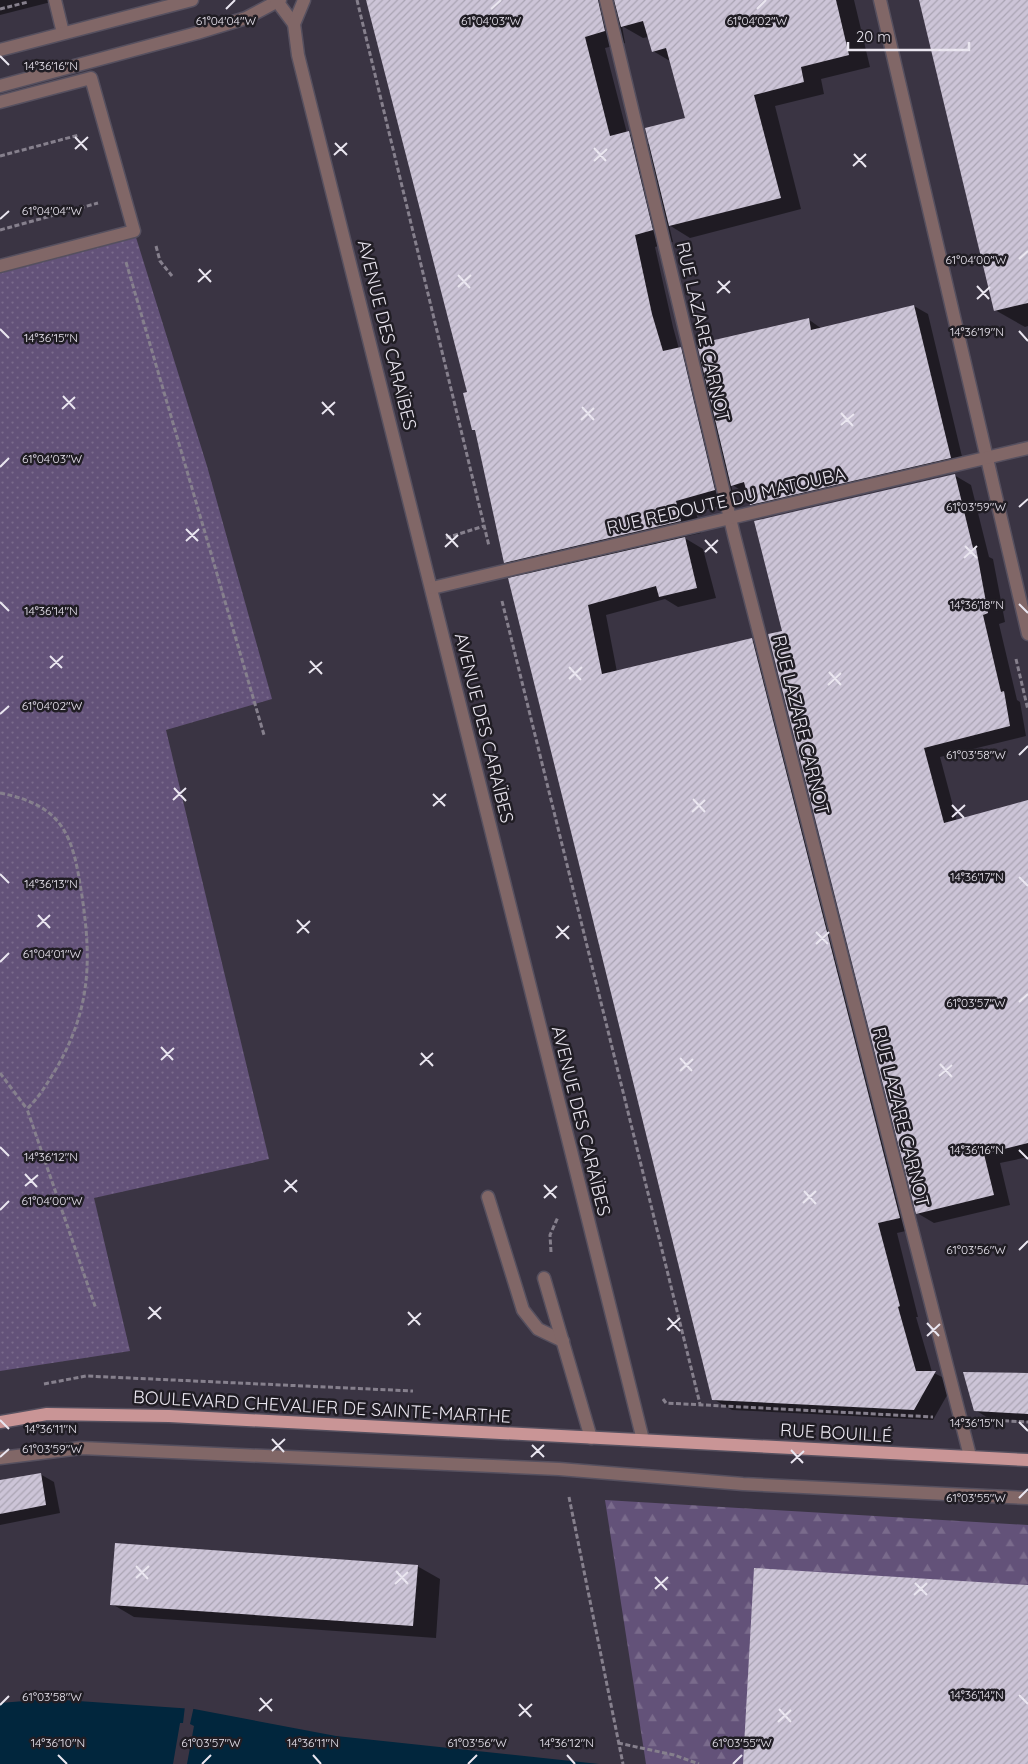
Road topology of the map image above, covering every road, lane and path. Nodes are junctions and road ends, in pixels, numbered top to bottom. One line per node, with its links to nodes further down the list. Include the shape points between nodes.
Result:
1 (36, 0): 9 (path)
2 (55, 0): 11 (street)
3 (192, 0): 11 (street)
4 (304, 0): 10 (street, AVENUE DES CARAÏBES)
5 (357, 0): 24 (path)
6 (606, 0): 23 (street, RUE LAZARE CARNOT)
7 (880, 0): 22 (street)
8 (278, 1): 10 (street, AVENUE DES CARAÏBES); 13 (street, via 246,18 197,33)
9 (0, 9)
10 (294, 24): 27 (street, AVENUE DES CARAÏBES, via 298,55)
11 (63, 33): 12 (street)
12 (0, 50)
13 (0, 86)
14 (0, 102): 20 (street, via 91,78 134,230)
15 (85, 134): 16 (path)
16 (0, 156)
17 (106, 201): 18 (path)
18 (0, 230)
19 (125, 256): 31 (path)
20 (0, 266)
21 (1028, 448): 22 (street, RUE REDOUTE DU MATOUBA)
22 (986, 458): 23 (street, RUE REDOUTE DU MATOUBA); 28 (street)
23 (730, 519): 26 (street, RUE REDOUTE DU MATOUBA); 43 (street, RUE LAZARE CARNOT)
24 (484, 526): 25 (path); 26 (path)
25 (443, 539)
26 (496, 574): 27 (street, RUE REDOUTE DU MATOUBA); 42 (path)
27 (432, 588): 47 (street, AVENUE DES CARAÏBES)
28 (1028, 634)
29 (1014, 652): 30 (path)
30 (1028, 710)
31 (264, 735)
32 (0, 793): 34 (path, via 23,799 44,810 68,836 77,863 87,928 85,994 74,1037 40,1097)
33 (0, 1073): 34 (path)
34 (27, 1109): 37 (path)
35 (488, 1197): 38 (street, via 523,1310 538,1329)
36 (544, 1278): 38 (street)
37 (96, 1309)
38 (563, 1340): 46 (street)
39 (38, 1385): 40 (path, via 86,1376)
40 (413, 1392)
41 (660, 1394): 42 (path, via 666,1403)
42 (700, 1404): 43 (path)
43 (960, 1418): 45 (path); 48 (street, RUE LAZARE CARNOT)
44 (0, 1422): 46 (main road, BOULEVARD CHEVALIER DE SAINTE-MARTHE, via 47,1414 94,1414)
45 (1028, 1422)
46 (591, 1438): 47 (main road, BOULEVARD CHEVALIER DE SAINTE-MARTHE)
47 (643, 1440): 48 (main road, RUE BOUILLÉ)
48 (970, 1456): 50 (main road, RUE BOUILLÉ)
49 (0, 1458): 52 (street, via 81,1448 559,1469 743,1484)
50 (1028, 1460)
51 (566, 1490): 53 (path)
52 (1028, 1498)
53 (618, 1743): 54 (path); 55 (path, via 674,1754)
54 (623, 1764)
55 (700, 1764)

